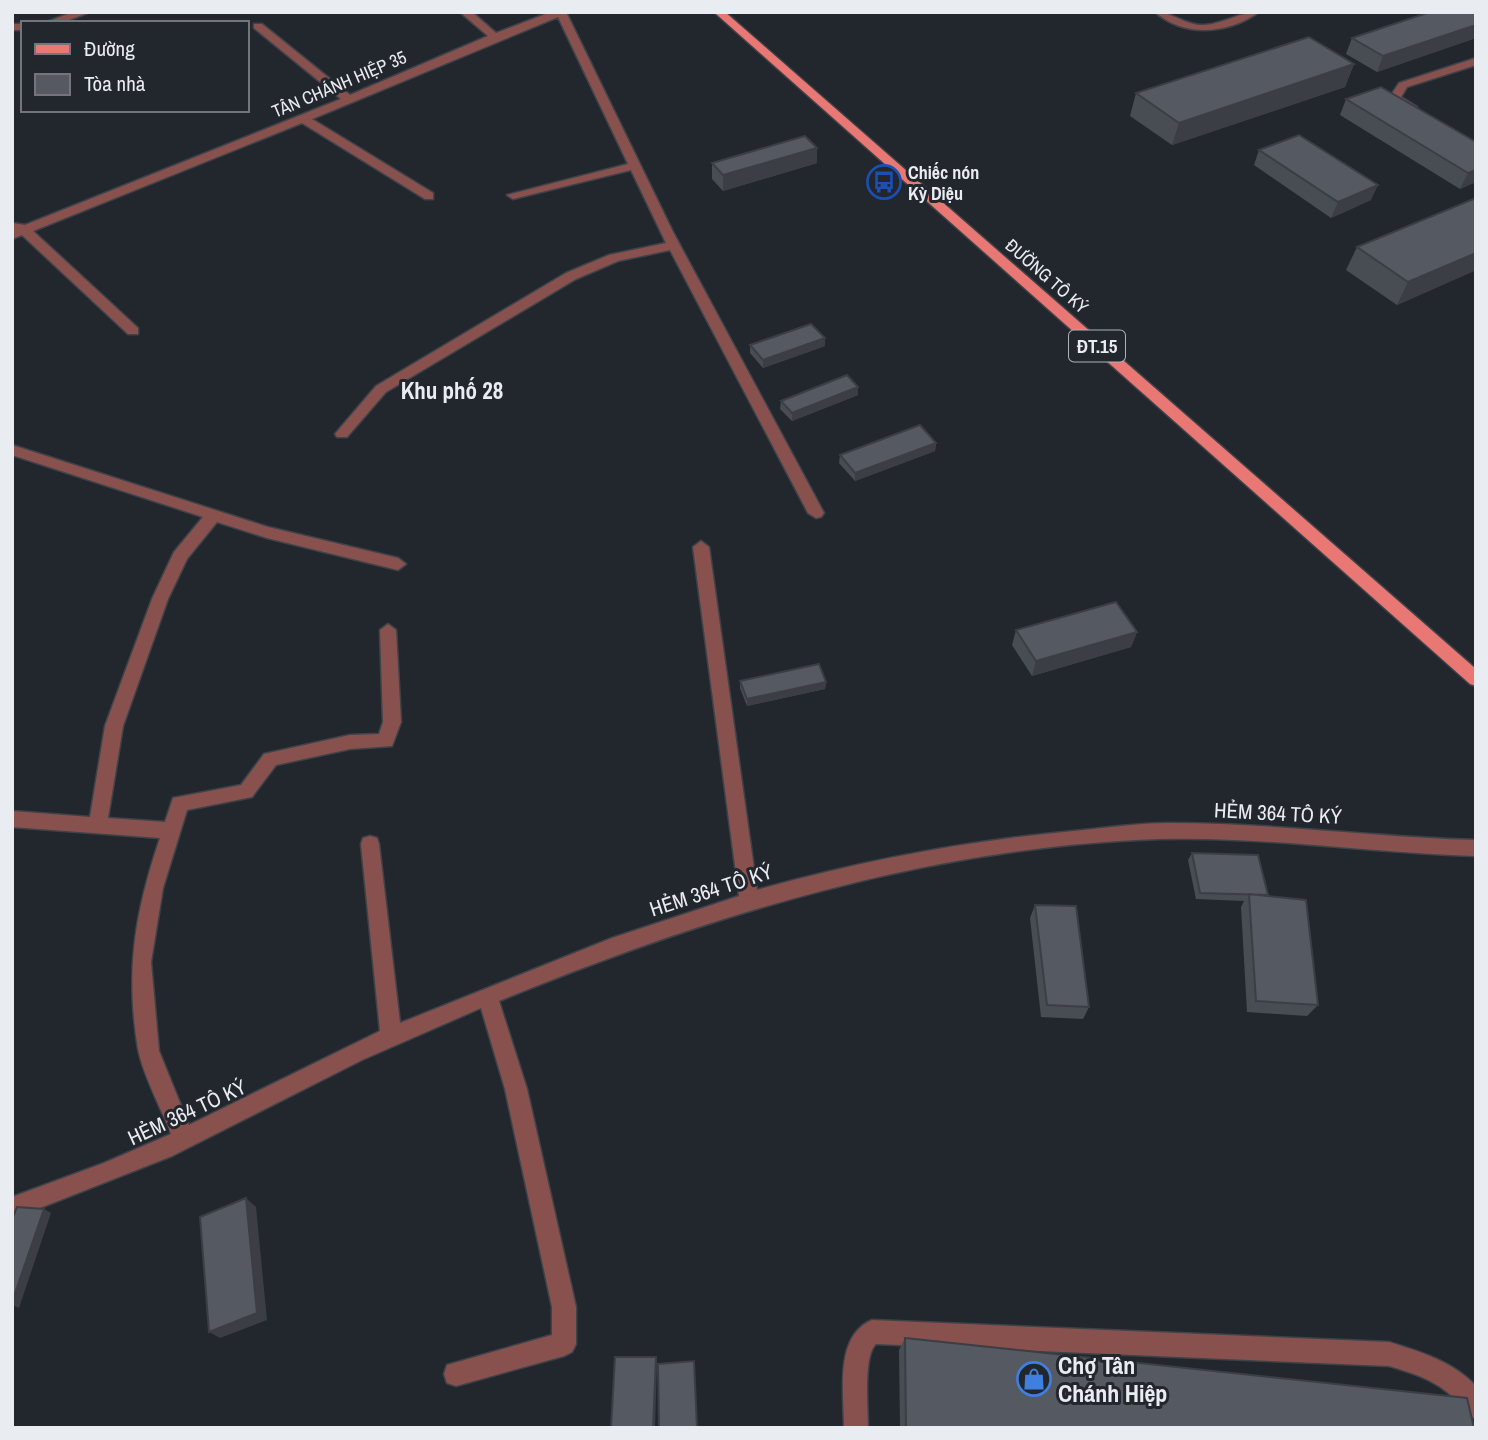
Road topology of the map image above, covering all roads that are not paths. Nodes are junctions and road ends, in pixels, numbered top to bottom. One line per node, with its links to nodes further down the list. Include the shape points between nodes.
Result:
1 (85, 12): 7 (street)
2 (465, 12): 9 (street)
3 (561, 12): 9 (street, TÂN CHÁNH HIỆP 35); 14 (street)
4 (719, 12): 27 (main road, ĐƯỜNG TÔ KÝ / ĐT.15)
5 (1160, 12): 6 (street, via 1199,30)
6 (1254, 12)
7 (56, 21)
8 (258, 26): 11 (street)
9 (495, 37): 11 (street, TÂN CHÁNH HIỆP 35)
10 (1476, 61): 13 (street, via 1404,85 1395,98)
11 (348, 99): 12 (street, TÂN CHÁNH HIỆP 35)
12 (303, 119): 16 (street); 17 (street, TÂN CHÁNH HIỆP 35)
13 (1430, 119)
14 (634, 166): 15 (street); 18 (street)
15 (513, 195)
16 (429, 196)
17 (16, 230): 19 (street)
18 (674, 245): 20 (street, via 614,258 571,276 381,389); 22 (street)
19 (133, 331)
20 (342, 434)
21 (12, 450): 23 (street)
22 (816, 513)
23 (214, 515): 25 (street, via 267,533); 29 (street, via 180,556 160,599 114,726)
24 (701, 547): 33 (street)
25 (398, 564)
26 (388, 630): 30 (street, via 393,722 386,741 350,742 270,759 246,792 179,803)
27 (1476, 679)
28 (12, 819): 29 (street)
29 (98, 824): 30 (street)
30 (172, 831): 36 (street, via 146,919 142,1003 149,1051)
31 (370, 844): 35 (street)
32 (1476, 848): 33 (street, HẺM 364 TÔ KÝ, via 1165,831 962,852 866,870)
33 (749, 901): 34 (street, HẺM 364 TÔ KÝ, via 640,937)
34 (488, 997): 35 (street, HẺM 364 TÔ KÝ); 38 (street, via 516,1089 564,1307 564,1344)
35 (391, 1038): 36 (street, HẺM 364 TÔ KÝ)
36 (184, 1139): 37 (street, HẺM 364 TÔ KÝ)
37 (12, 1208)
38 (456, 1374)
39 (1476, 1407): 40 (street, via 1440,1370 1389,1354 872,1332 860,1343)
40 (856, 1428)

